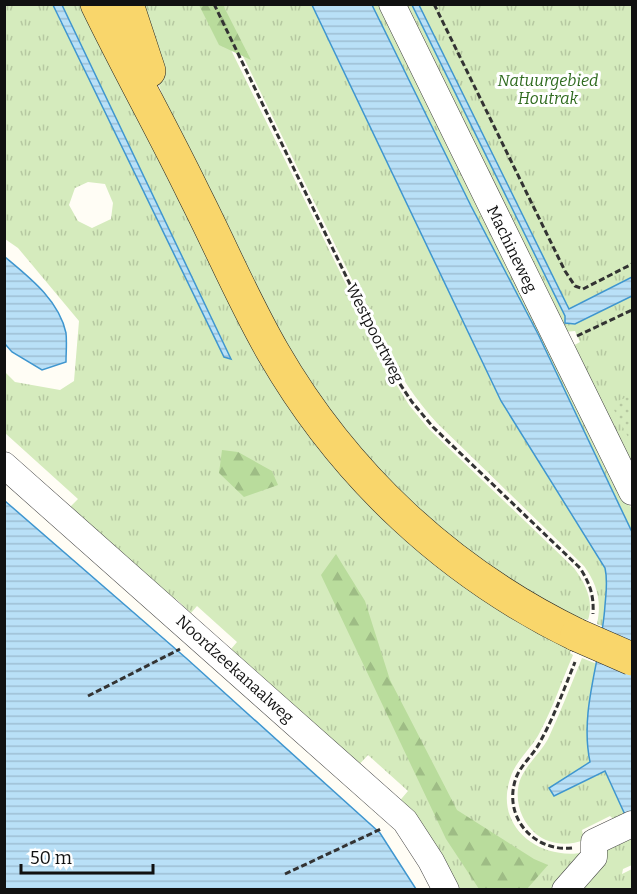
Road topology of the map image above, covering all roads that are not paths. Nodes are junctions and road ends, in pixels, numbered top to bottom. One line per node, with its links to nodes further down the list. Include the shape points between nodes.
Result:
1 (97, 4): 4 (main road)
2 (127, 4): 4 (main road)
3 (392, 4): 6 (street, Machineweg)
4 (182, 169): 7 (main road, bridge, via 272,351 313,414 351,462 405,519 468,570 519,604)
5 (4, 465): 9 (street, Noordzeekanaalweg, via 405,821)
6 (633, 492)
7 (633, 658)
8 (630, 825): 10 (street, via 594,842 594,857)
9 (446, 890)
10 (565, 890)

